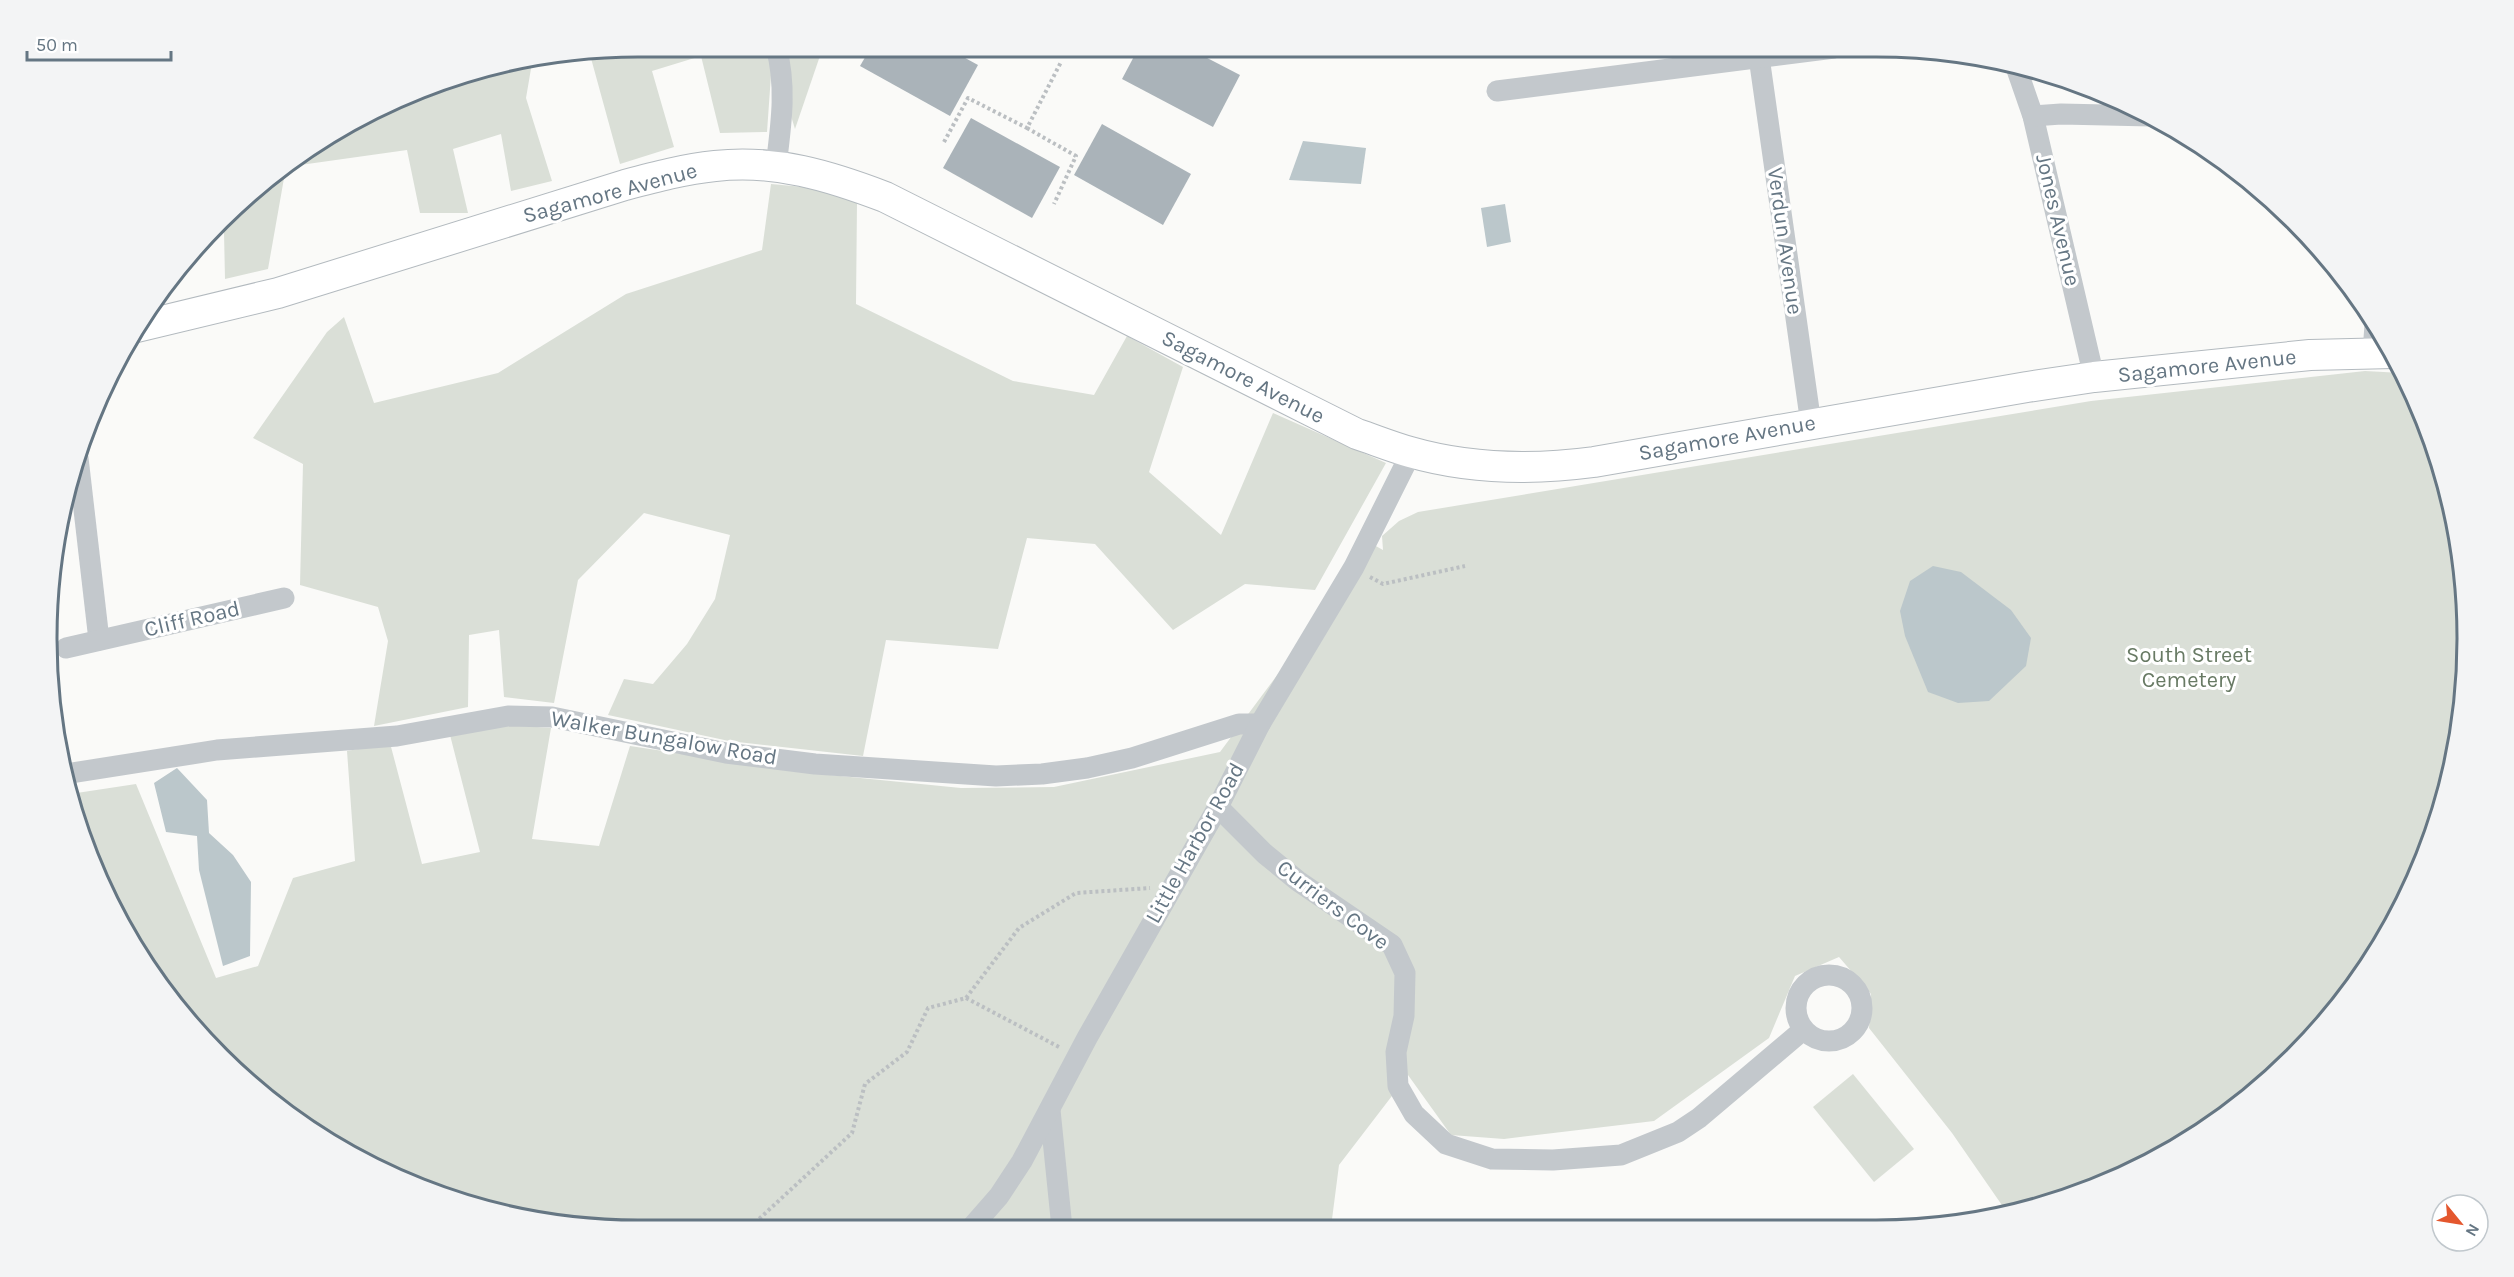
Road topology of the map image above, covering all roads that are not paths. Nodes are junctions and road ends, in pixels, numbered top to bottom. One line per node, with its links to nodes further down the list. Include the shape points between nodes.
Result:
1 (779, 57): 7 (street, via 784,110)
2 (1759, 57): 4 (street); 11 (street, Verdun Avenue)
3 (2019, 75): 5 (street, Jones Avenue)
4 (1497, 91)
5 (2033, 116): 6 (street); 10 (street, Jones Avenue)
6 (2130, 116)
7 (776, 166): 8 (main road, Sagamore Avenue, via 715,166 625,185 278,293); 12 (main road, Sagamore Avenue, via 842,180 885,197 1324,418)
8 (150, 324)
9 (2376, 344): 10 (main road, Sagamore Avenue, via 2310,355)
10 (2094, 377): 11 (main road, Sagamore Avenue)
11 (1811, 424): 12 (main road, Sagamore Avenue, via 1563,466 1494,466)
12 (1411, 453): 17 (street, Little Harbor Road, via 1354,567)
13 (80, 477): 15 (street)
14 (284, 598): 15 (street, Cliff Road)
15 (99, 640): 16 (street, Cliff Road)
16 (66, 648)
17 (1260, 724): 18 (street, Walker Bungalow Road, via 1239,724 1132,758 1042,774 985,775 815,764 726,753 530,715 397,736 217,750); 19 (street, Little Harbor Road)
18 (73, 773)
19 (1218, 807): 20 (street, Curriers Cove, via 1298,881 1392,945 1405,973 1404,1016 1396,1052 1398,1086 1414,1114 1446,1144 1492,1159 1622,1155 1678,1132 1700,1118); 21 (street, Little Harbor Road)
20 (1803, 1030)
21 (1050, 1110): 22 (street, Little Harbor Road, via 1023,1161); 23 (street)
22 (978, 1220)
23 (1061, 1220)

